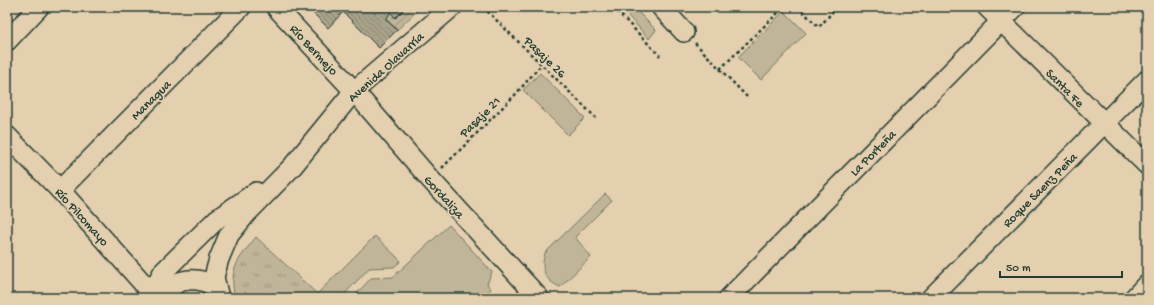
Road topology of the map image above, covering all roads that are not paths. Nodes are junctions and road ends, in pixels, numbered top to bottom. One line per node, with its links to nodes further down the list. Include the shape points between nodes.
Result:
1 (40, 7): 10 (street)
2 (241, 7): 17 (street, Managua)
3 (276, 7): 12 (street, Río Bermejo)
4 (452, 7): 12 (street, Avenida Olavarría)
5 (661, 7): 9 (street)
6 (987, 7): 8 (street, Santa Fe)
7 (1015, 7): 8 (street, La Porteña)
8 (1001, 21): 13 (street, Santa Fe); 22 (street, La Porteña)
9 (684, 32)
10 (7, 41)
11 (1147, 80): 13 (street, Roque Saenz Peña)
12 (354, 91): 16 (street, Avenida Olavarría); 21 (street, Gordaliza, via 430,180)
13 (1103, 124): 15 (street, Santa Fe); 23 (street, Roque Saenz Peña)
14 (7, 136): 17 (street, Río Pilcomayo)
15 (1147, 165)
16 (292, 167): 19 (street, Avenida Olavarría, via 229,235 219,259); 20 (street, Avenida Olavarría, via 217,219 163,272)
17 (60, 190): 20 (street, Río Pilcomayo)
18 (1147, 284): 24 (street)
19 (216, 287): 20 (street, via 206,281 187,279)
20 (155, 296)
21 (539, 298)
22 (728, 298)
23 (931, 298)
24 (1134, 298)

